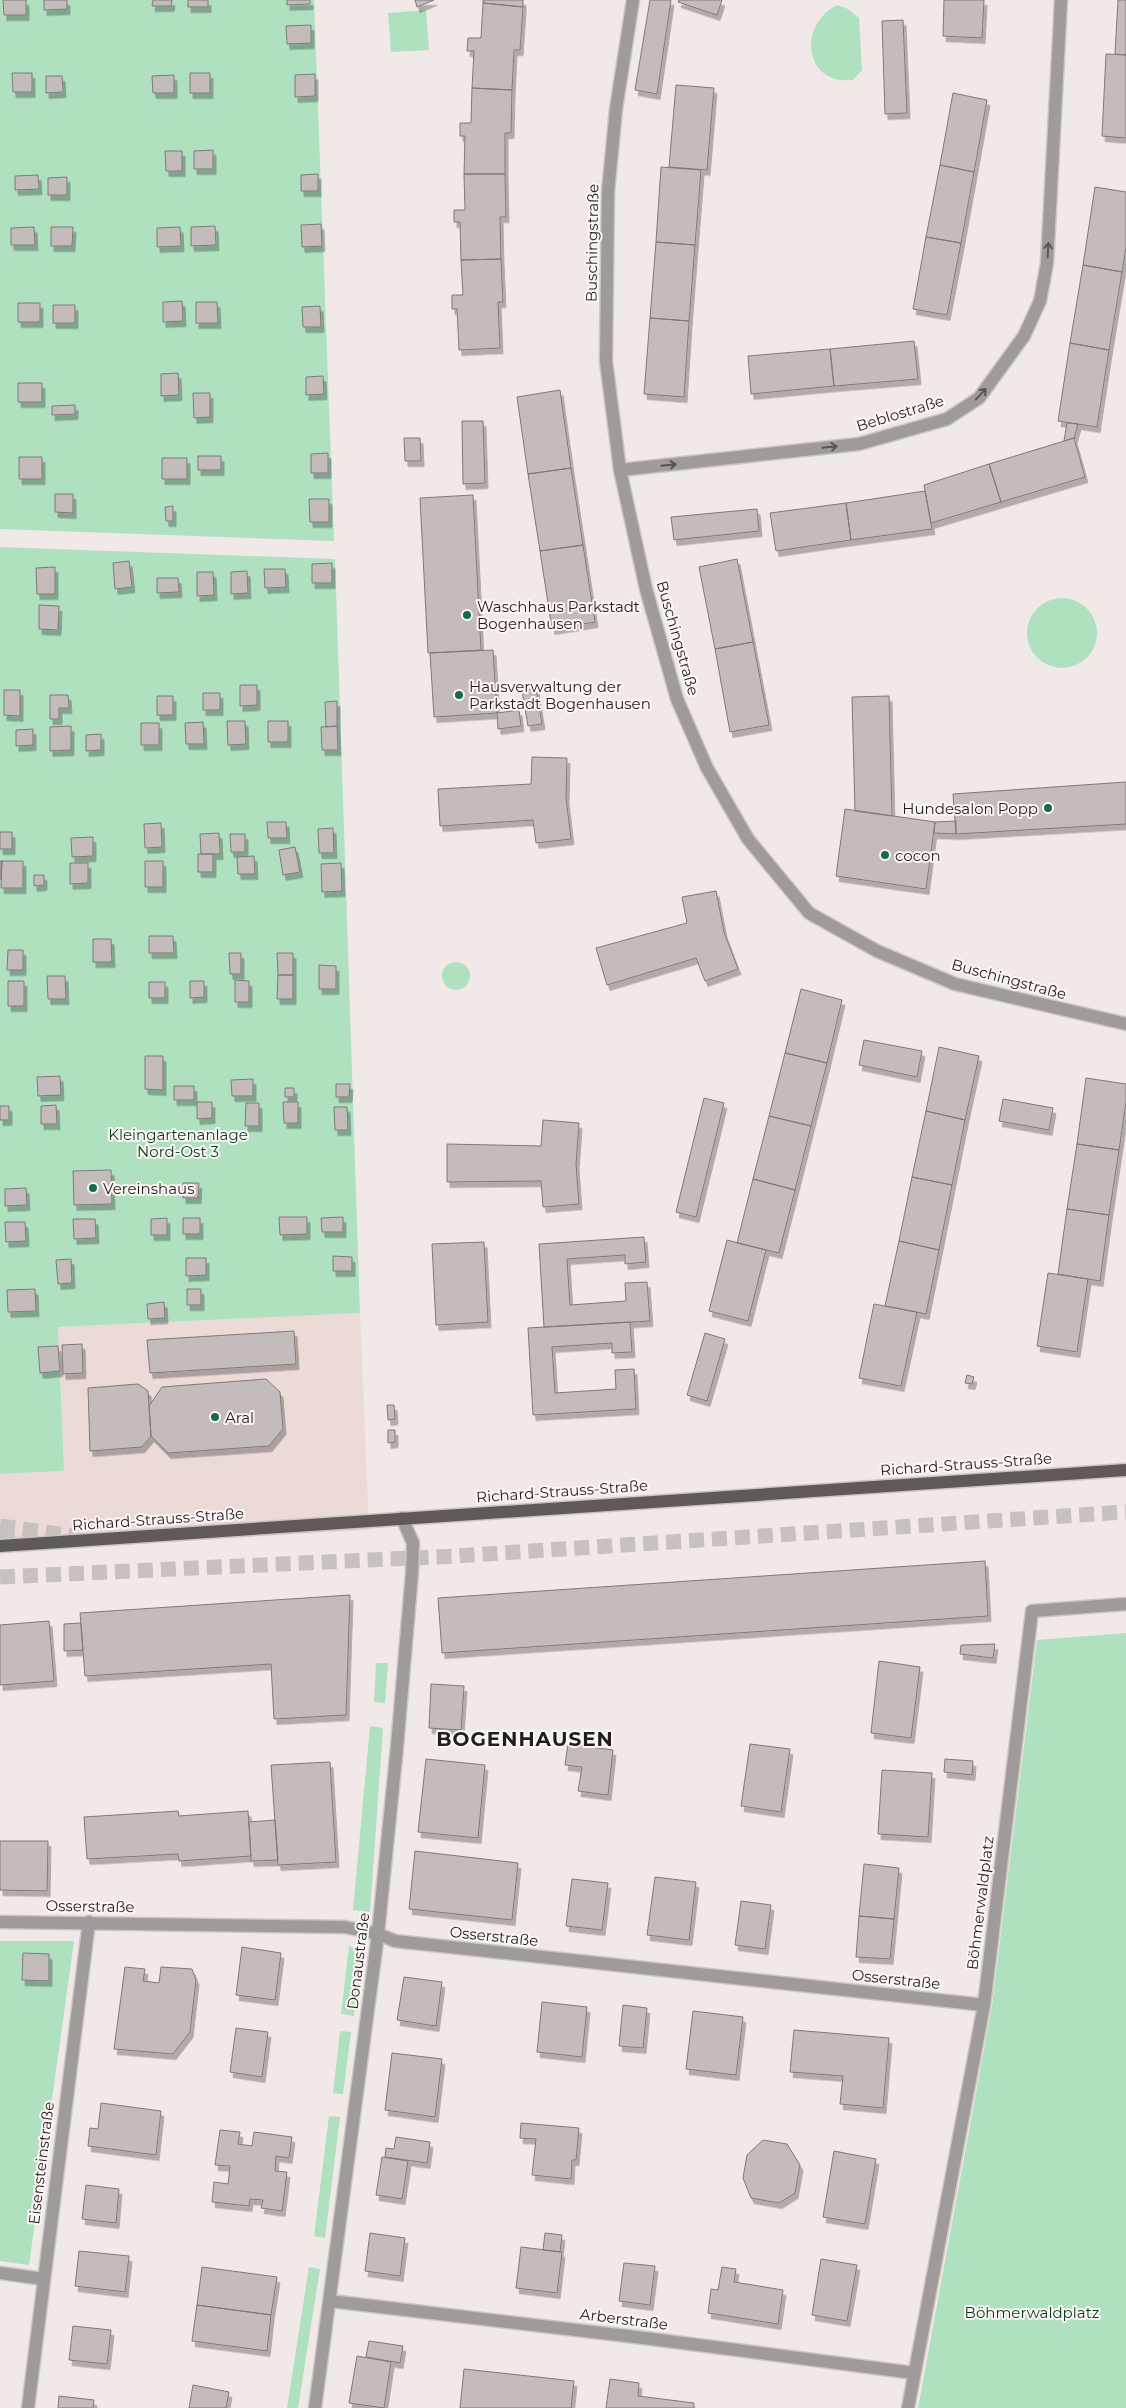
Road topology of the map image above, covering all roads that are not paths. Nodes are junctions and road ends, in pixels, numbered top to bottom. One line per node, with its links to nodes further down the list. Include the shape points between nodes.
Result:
1 (633, 0): 3 (street, Buschingstraße, via 616,109 608,192 606,362)
2 (1061, 0): 3 (street, Beblostraße, one-way to 2, via 859,444 947,419 979,398 1024,336 1040,301 1047,263)
3 (620, 470): 4 (street, Buschingstraße, via 646,589 677,699 708,768 748,839 808,913 877,951 955,984)
4 (1126, 1024)
5 (1126, 1470): 6 (main road, Richard-Strauss-Straße)
6 (402, 1518): 7 (main road, Richard-Strauss-Straße); 11 (street, Donaustraße, via 413,1543 412,1584)
7 (0, 1546)
8 (1126, 1604): 12 (street, Böhmerwaldplatz, via 1032,1611)
9 (0, 1922): 10 (street, Osserstraße)
10 (89, 1922): 11 (street, Osserstraße, via 345,1926); 14 (street, Eisensteinstraße)
11 (378, 1934): 12 (street, Osserstraße, via 395,1942); 15 (street, Donaustraße)
12 (984, 2005): 16 (street, Böhmerwaldplatz)
13 (0, 2273): 14 (street)
14 (43, 2279): 17 (street, Eisensteinstraße)
15 (330, 2301): 16 (street, Arberstraße); 18 (street, Donaustraße)
16 (914, 2374): 19 (street, Böhmerwaldplatz)
17 (28, 2408)
18 (315, 2408)
19 (908, 2408)

